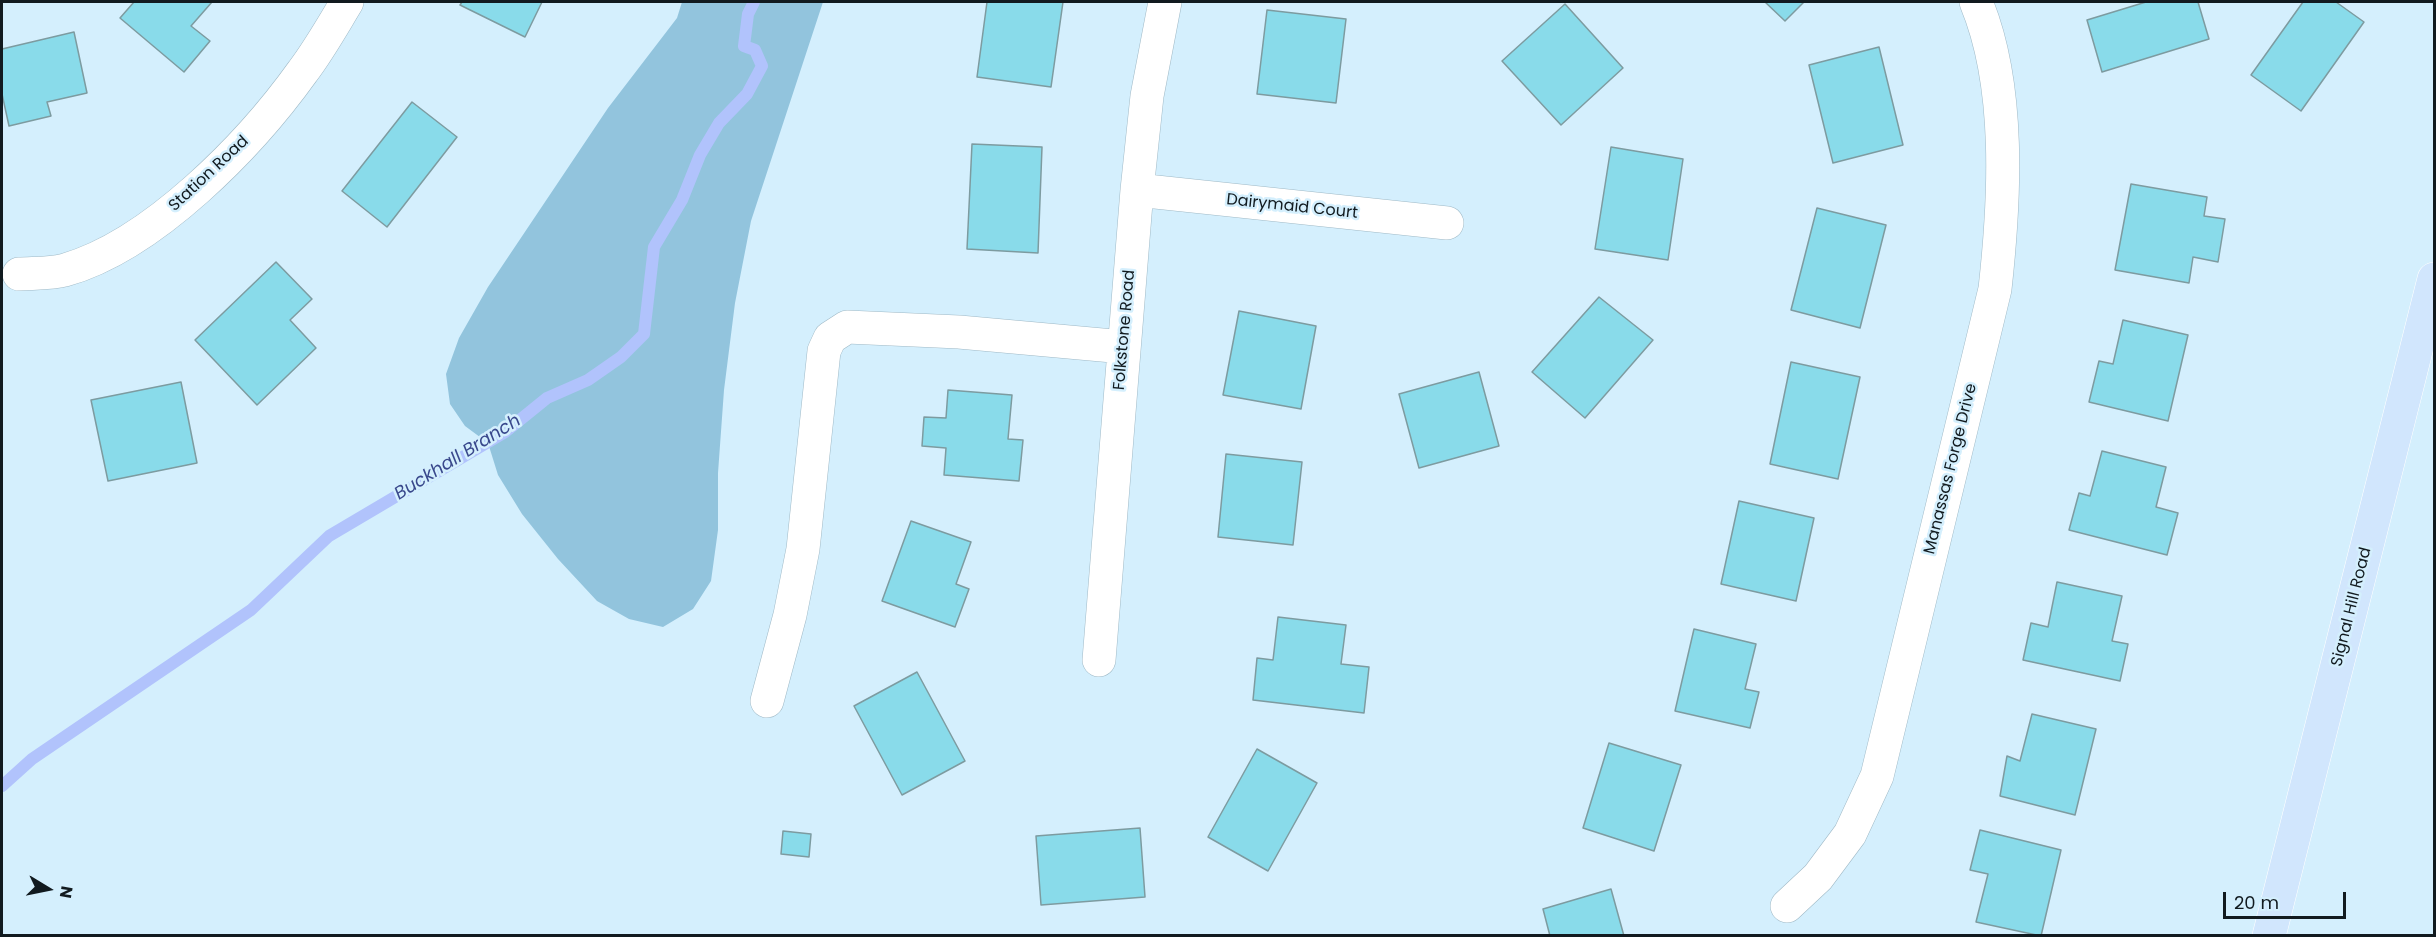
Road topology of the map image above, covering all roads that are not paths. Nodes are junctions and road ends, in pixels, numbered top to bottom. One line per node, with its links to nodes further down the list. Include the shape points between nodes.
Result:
1 (347, 2): 6 (street, Station Road, via 304,71 252,133 154,225 110,253 63,271)
2 (1165, 2): 4 (street, Folkstone Road, via 1147,96)
3 (1976, 2): 11 (street, Manassas Forge Drive, via 1993,59 2003,141 2002,223 1995,289 1877,776 1850,834 1818,877)
4 (1137, 190): 5 (street, Dairymaid Court); 8 (street, Folkstone Road)
5 (1447, 224)
6 (19, 274)
7 (2434, 279): 12 (main road, Signal Hill Road)
8 (1124, 347): 9 (street, Folkstone Road); 10 (street, via 959,332 847,327 830,338 824,351 803,549)
9 (1099, 660)
10 (767, 701)
11 (1787, 906)
12 (2269, 936)

